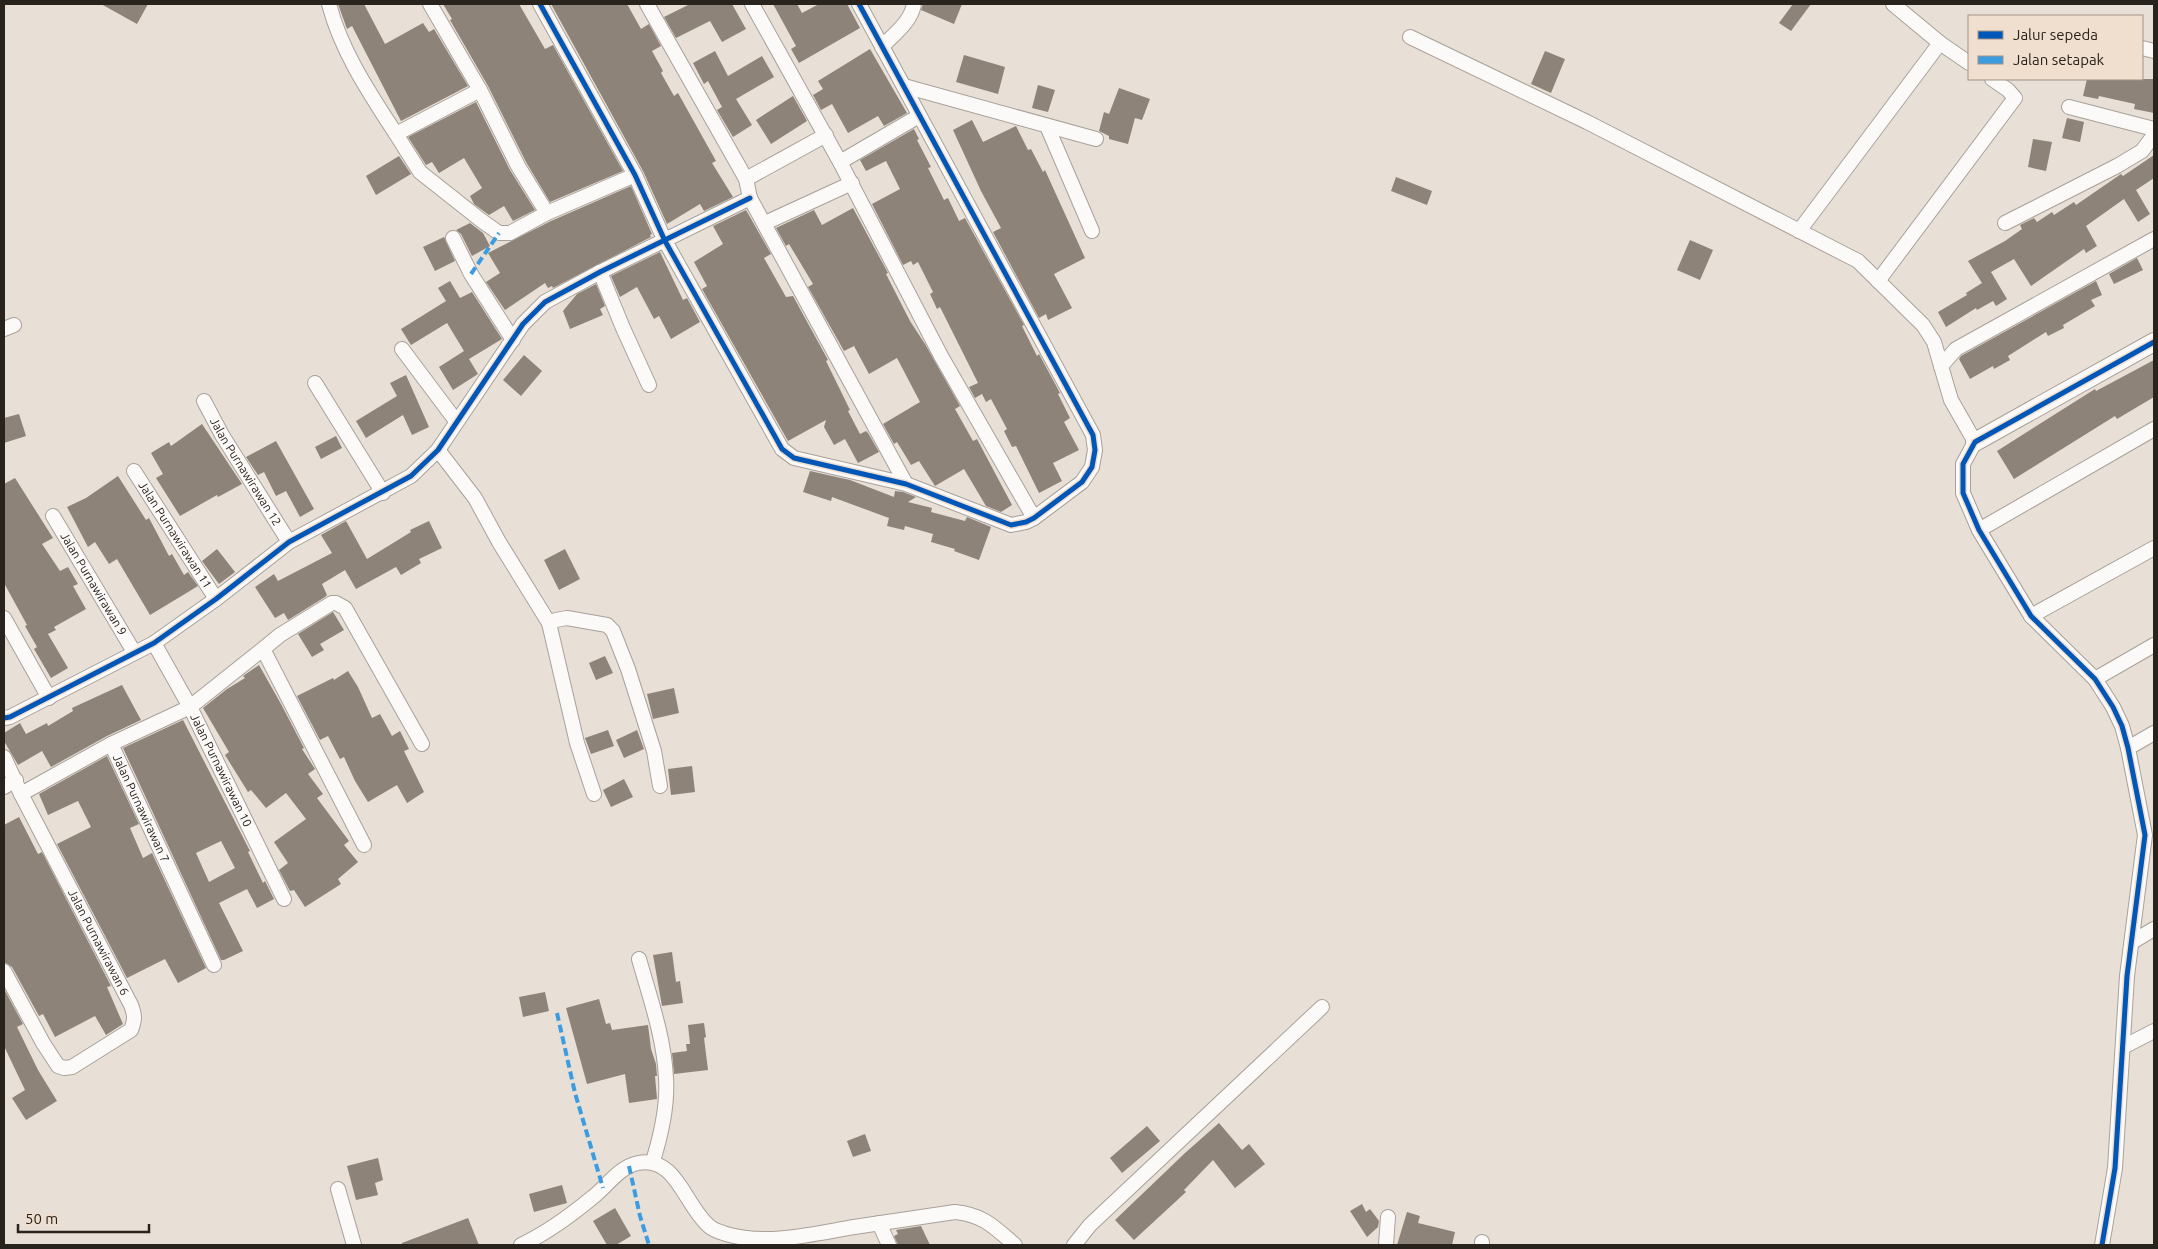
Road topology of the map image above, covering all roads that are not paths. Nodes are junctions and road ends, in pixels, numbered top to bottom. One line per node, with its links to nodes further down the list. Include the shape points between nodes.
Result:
1 (329, 4): 20 (street, via 334,24 368,91)
2 (430, 4): 15 (street)
3 (540, 4): 25 (street)
4 (647, 4): 26 (street)
5 (752, 4): 22 (street)
6 (859, 4): 11 (street)
7 (914, 4): 11 (street, via 906,21)
8 (1893, 4): 10 (street)
9 (1410, 37): 33 (street, via 1587,122)
10 (1940, 44): 12 (street); 33 (street)
11 (882, 47): 14 (street)
12 (1968, 62)
13 (1993, 80): 38 (street, via 2015,98)
14 (904, 86): 17 (street); 18 (street)
15 (480, 90): 20 (street); 29 (street, via 518,166)
16 (2069, 107): 19 (street)
17 (919, 116): 24 (street); 54 (street, via 1093,435 1092,467 1082,482)
18 (1047, 126): 23 (street); 32 (street)
19 (2154, 129)
20 (396, 134): 29 (street, via 420,172 499,233 510,233)
21 (2154, 135): 30 (street, via 2142,151 2118,166)
22 (826, 136): 24 (street); 26 (street)
23 (1096, 140)
24 (840, 162): 27 (street)
25 (635, 175): 29 (street); 36 (street)
26 (746, 179): 28 (street)
27 (852, 183): 31 (street); 54 (street, via 941,356)
28 (750, 198): 31 (street); 36 (street)
29 (547, 213)
30 (2005, 222)
31 (765, 223): 51 (street)
32 (1092, 231)
33 (1799, 231): 38 (street, via 1858,262)
34 (453, 238): 39 (street, via 471,274)
35 (2154, 240): 42 (street, via 1956,349)
36 (665, 241): 37 (street); 51 (street, via 782,449 794,458)
37 (600, 272): 39 (street, via 545,302 523,324); 44 (street)
38 (1878, 281): 42 (street, via 1923,326 1934,342)
39 (513, 340): 46 (street)
40 (2154, 342): 48 (street)
41 (402, 349): 46 (street)
42 (1941, 366): 48 (street, via 1951,400)
43 (315, 384): 52 (street)
44 (649, 385)
45 (204, 401): 56 (street, Jalan Purnawirawan 12)
46 (456, 421): 49 (street)
47 (2154, 429): 55 (street)
48 (1976, 442): 55 (street, via 1963,464 1963,493)
49 (438, 450): 52 (street, via 411,476); 61 (street, via 475,498)
50 (134, 471): 58 (street, Jalan Purnawirawan 11)
51 (906, 484): 54 (street, via 1011,525)
52 (383, 493): 56 (street)
53 (53, 516): 65 (street, Jalan Purnawirawan 9)
54 (1034, 518)
55 (1979, 530): 59 (street)
56 (289, 542): 58 (street)
57 (2154, 548): 59 (street)
58 (216, 599): 62 (street)
59 (2031, 616): 66 (street)
60 (4, 618): 67 (street)
61 (549, 624): 76 (street, via 567,618 610,627 628,669 654,751); 78 (street, via 577,743)
62 (154, 643): 65 (street); 68 (street, Jalan Purnawirawan 10)
63 (2154, 645): 66 (street)
64 (263, 649): 68 (street); 72 (street, via 332,603 339,604 345,608); 80 (street)
65 (134, 652): 67 (street)
66 (2095, 679): 73 (street, via 2122,726)
67 (49, 698): 69 (street)
68 (190, 707): 71 (street); 81 (street, Jalan Purnawirawan 10)
69 (4, 718)
70 (2154, 733): 73 (street)
71 (111, 744): 77 (street, Jalan Purnawirawan 7); 85 (street, Jalan Purnawirawan 7)
72 (422, 744)
73 (2128, 748): 79 (street)
74 (4, 757): 75 (street, Jalan Purnawirawan 6)
75 (10, 783): 77 (street, Jalan Purnawirawan 6)
76 (660, 786)
77 (21, 794): 86 (street, Jalan Purnawirawan 6, via 135,1015 135,1022 131,1030 72,1067 58,1066)
78 (594, 794)
79 (2150, 832): 83 (street)
80 (364, 845)
81 (284, 899)
82 (2154, 929): 83 (street)
83 (2132, 942): 89 (street)
84 (639, 959): 90 (street, via 658,1027 666,1079 662,1134)
85 (214, 966)
86 (4, 971)
87 (1322, 1007): 98 (street, via 1090,1225)
88 (2154, 1031): 89 (street)
89 (2123, 1047): 100 (street, via 2115,1168)
90 (653, 1161): 93 (street, via 672,1175 710,1228 740,1237 789,1238); 95 (street, via 636,1163 620,1172 547,1233)
91 (338, 1189): 94 (street)
92 (1388, 1217): 99 (street)
93 (879, 1223): 96 (street); 97 (street, via 955,1212 972,1214 988,1222)
94 (354, 1245)
95 (521, 1245)
96 (889, 1245)
97 (1015, 1245)
98 (1074, 1245)
99 (1386, 1245)
100 (2102, 1245)

